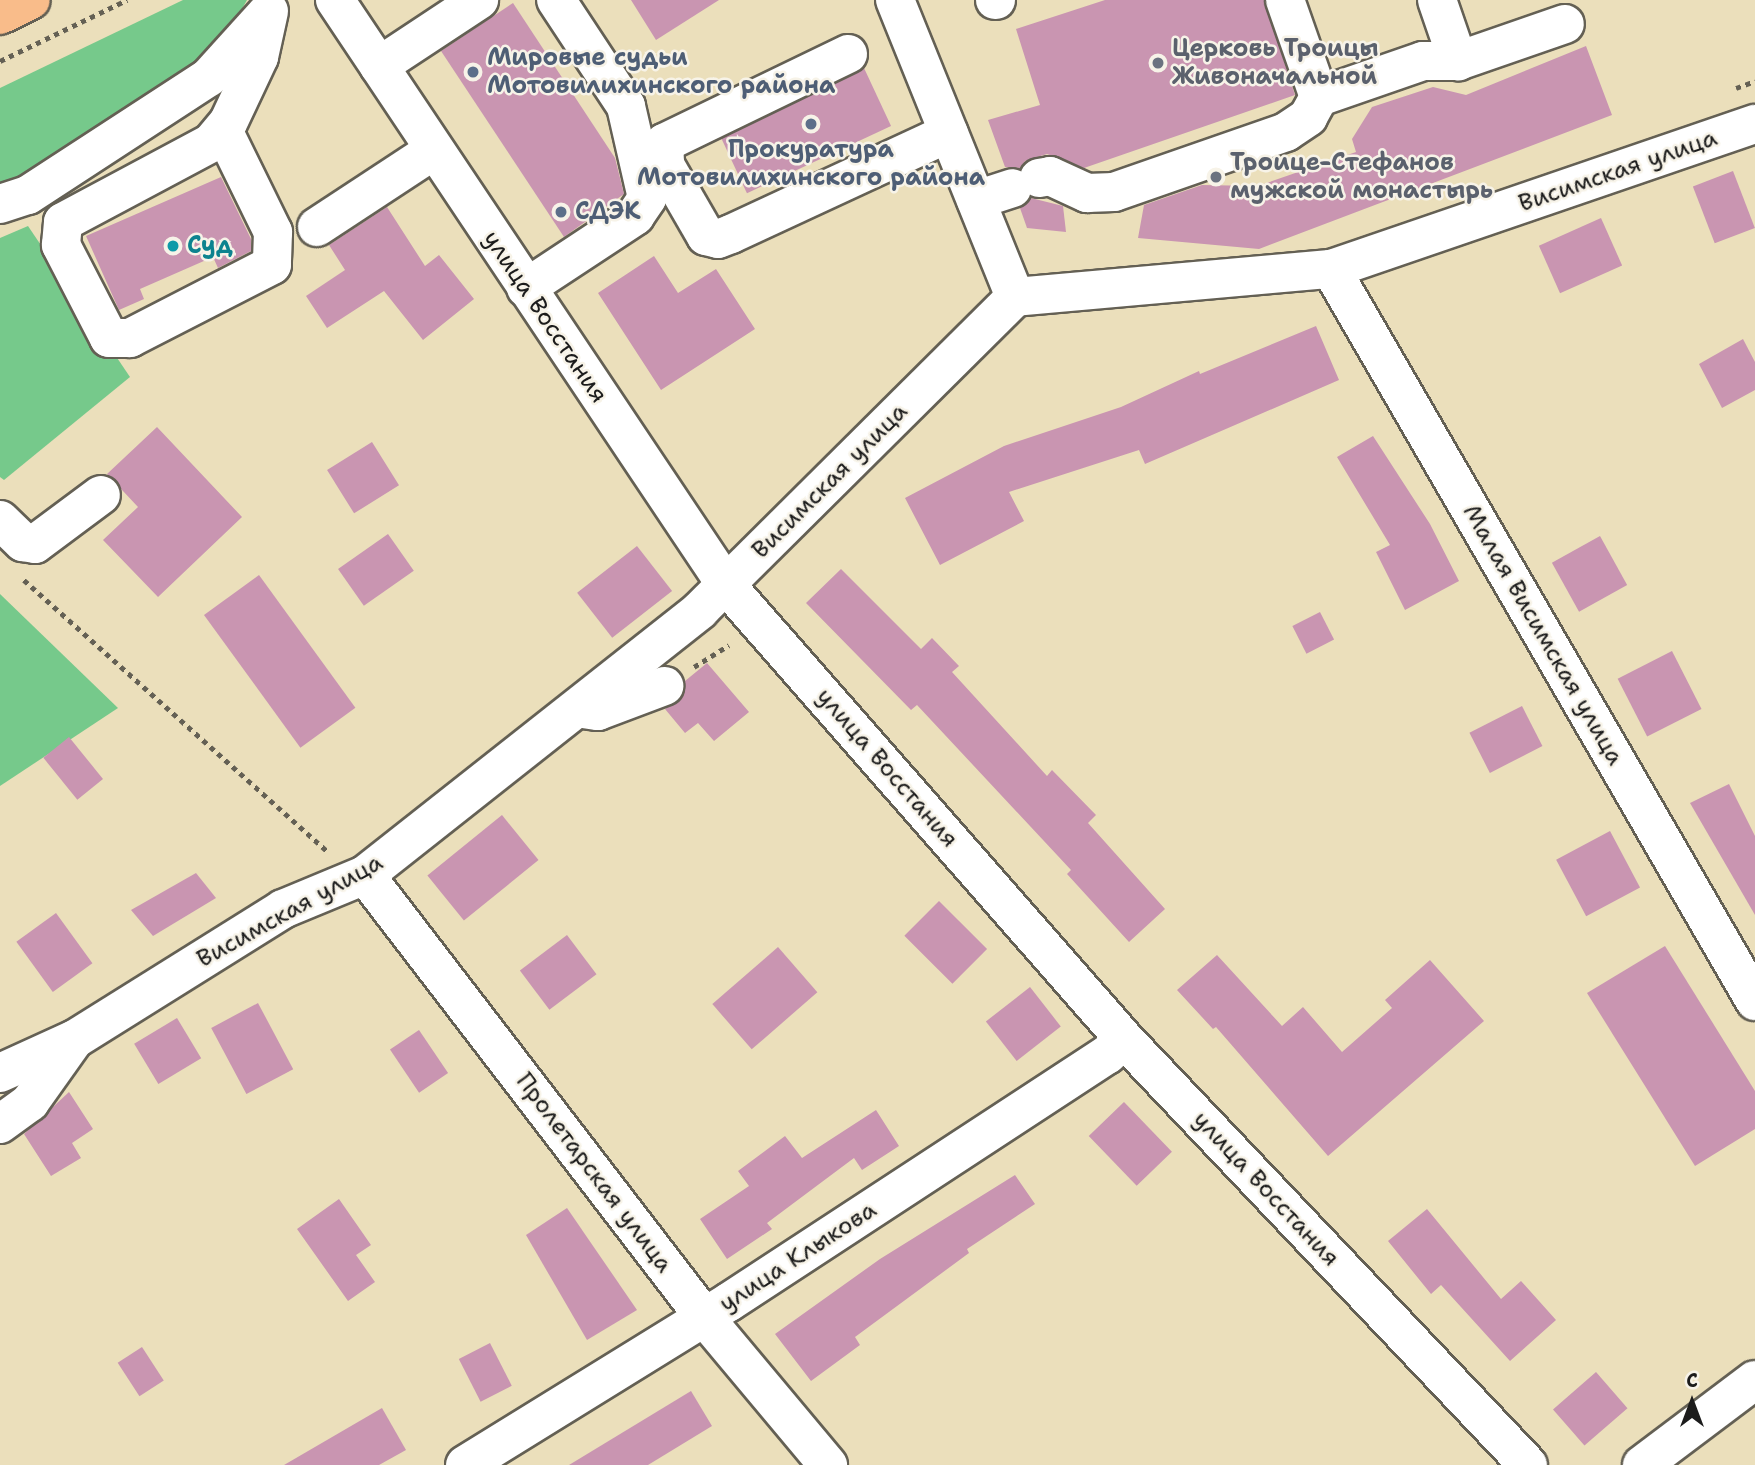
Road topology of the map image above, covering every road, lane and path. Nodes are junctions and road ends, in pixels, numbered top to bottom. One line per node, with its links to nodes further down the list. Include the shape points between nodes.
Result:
1 (31, 0): 10 (main road)
2 (127, 0): 13 (path)
3 (335, 0): 15 (street, улица Восстания)
4 (479, 0): 15 (street)
5 (556, 0): 27 (street, via 626,106 648,198 635,216)
6 (895, 0): 19 (street)
7 (1285, 0): 16 (street)
8 (1437, 0): 14 (street)
9 (275, 5): 18 (street, via 259,57); 22 (street, via 209,77 28,195)
10 (0, 15)
11 (1565, 24): 14 (street)
12 (848, 54): 23 (street, via 664,143 665,164)
13 (0, 61)
14 (1458, 61): 16 (street, via 1423,61)
15 (379, 66): 20 (street, улица Восстания)
16 (1319, 97): 21 (street, via 1308,117 1286,132 1114,192 1087,193 1050,176)
17 (1755, 124): 25 (street, Висимская улица)
18 (222, 130): 18 (street, via 211,143 63,222 61,245 110,338 130,338 272,265 273,232)
19 (949, 133): 21 (street); 23 (street, via 718,239 706,236)
20 (434, 150): 24 (street); 27 (street, улица Восстания)
21 (976, 200): 26 (street)
22 (0, 204)
23 (690, 209): 27 (street)
24 (317, 227)
25 (1331, 269): 26 (street, Висимская улица); 35 (street, Малая Висимская улица)
26 (1015, 297): 31 (street, Висимская улица)
27 (533, 298): 31 (street, улица Восстания)
28 (101, 495): 29 (street, via 35,544 23,542)
29 (0, 520)
30 (20, 577): 34 (path)
31 (726, 585): 33 (street, Висимская улица); 37 (street, улица Восстания)
32 (664, 686): 33 (street, via 598,711)
33 (576, 708): 34 (street, Висимская улица)
34 (351, 868): 36 (street, Висимская улица); 40 (street, Пролетарская улица)
35 (1755, 1001)
36 (75, 1039): 38 (street, Висимская улица); 39 (street, via 30,1102)
37 (1124, 1039): 40 (street, улица Клыкова, via 1107,1055); 44 (street, улица Восстания)
38 (0, 1073)
39 (0, 1124)
40 (705, 1318): 42 (street, улица Клыкова); 43 (street, Пролетарская улица)
41 (1755, 1380): 45 (street)
42 (465, 1465)
43 (828, 1465)
44 (1528, 1465)
45 (1642, 1465)

